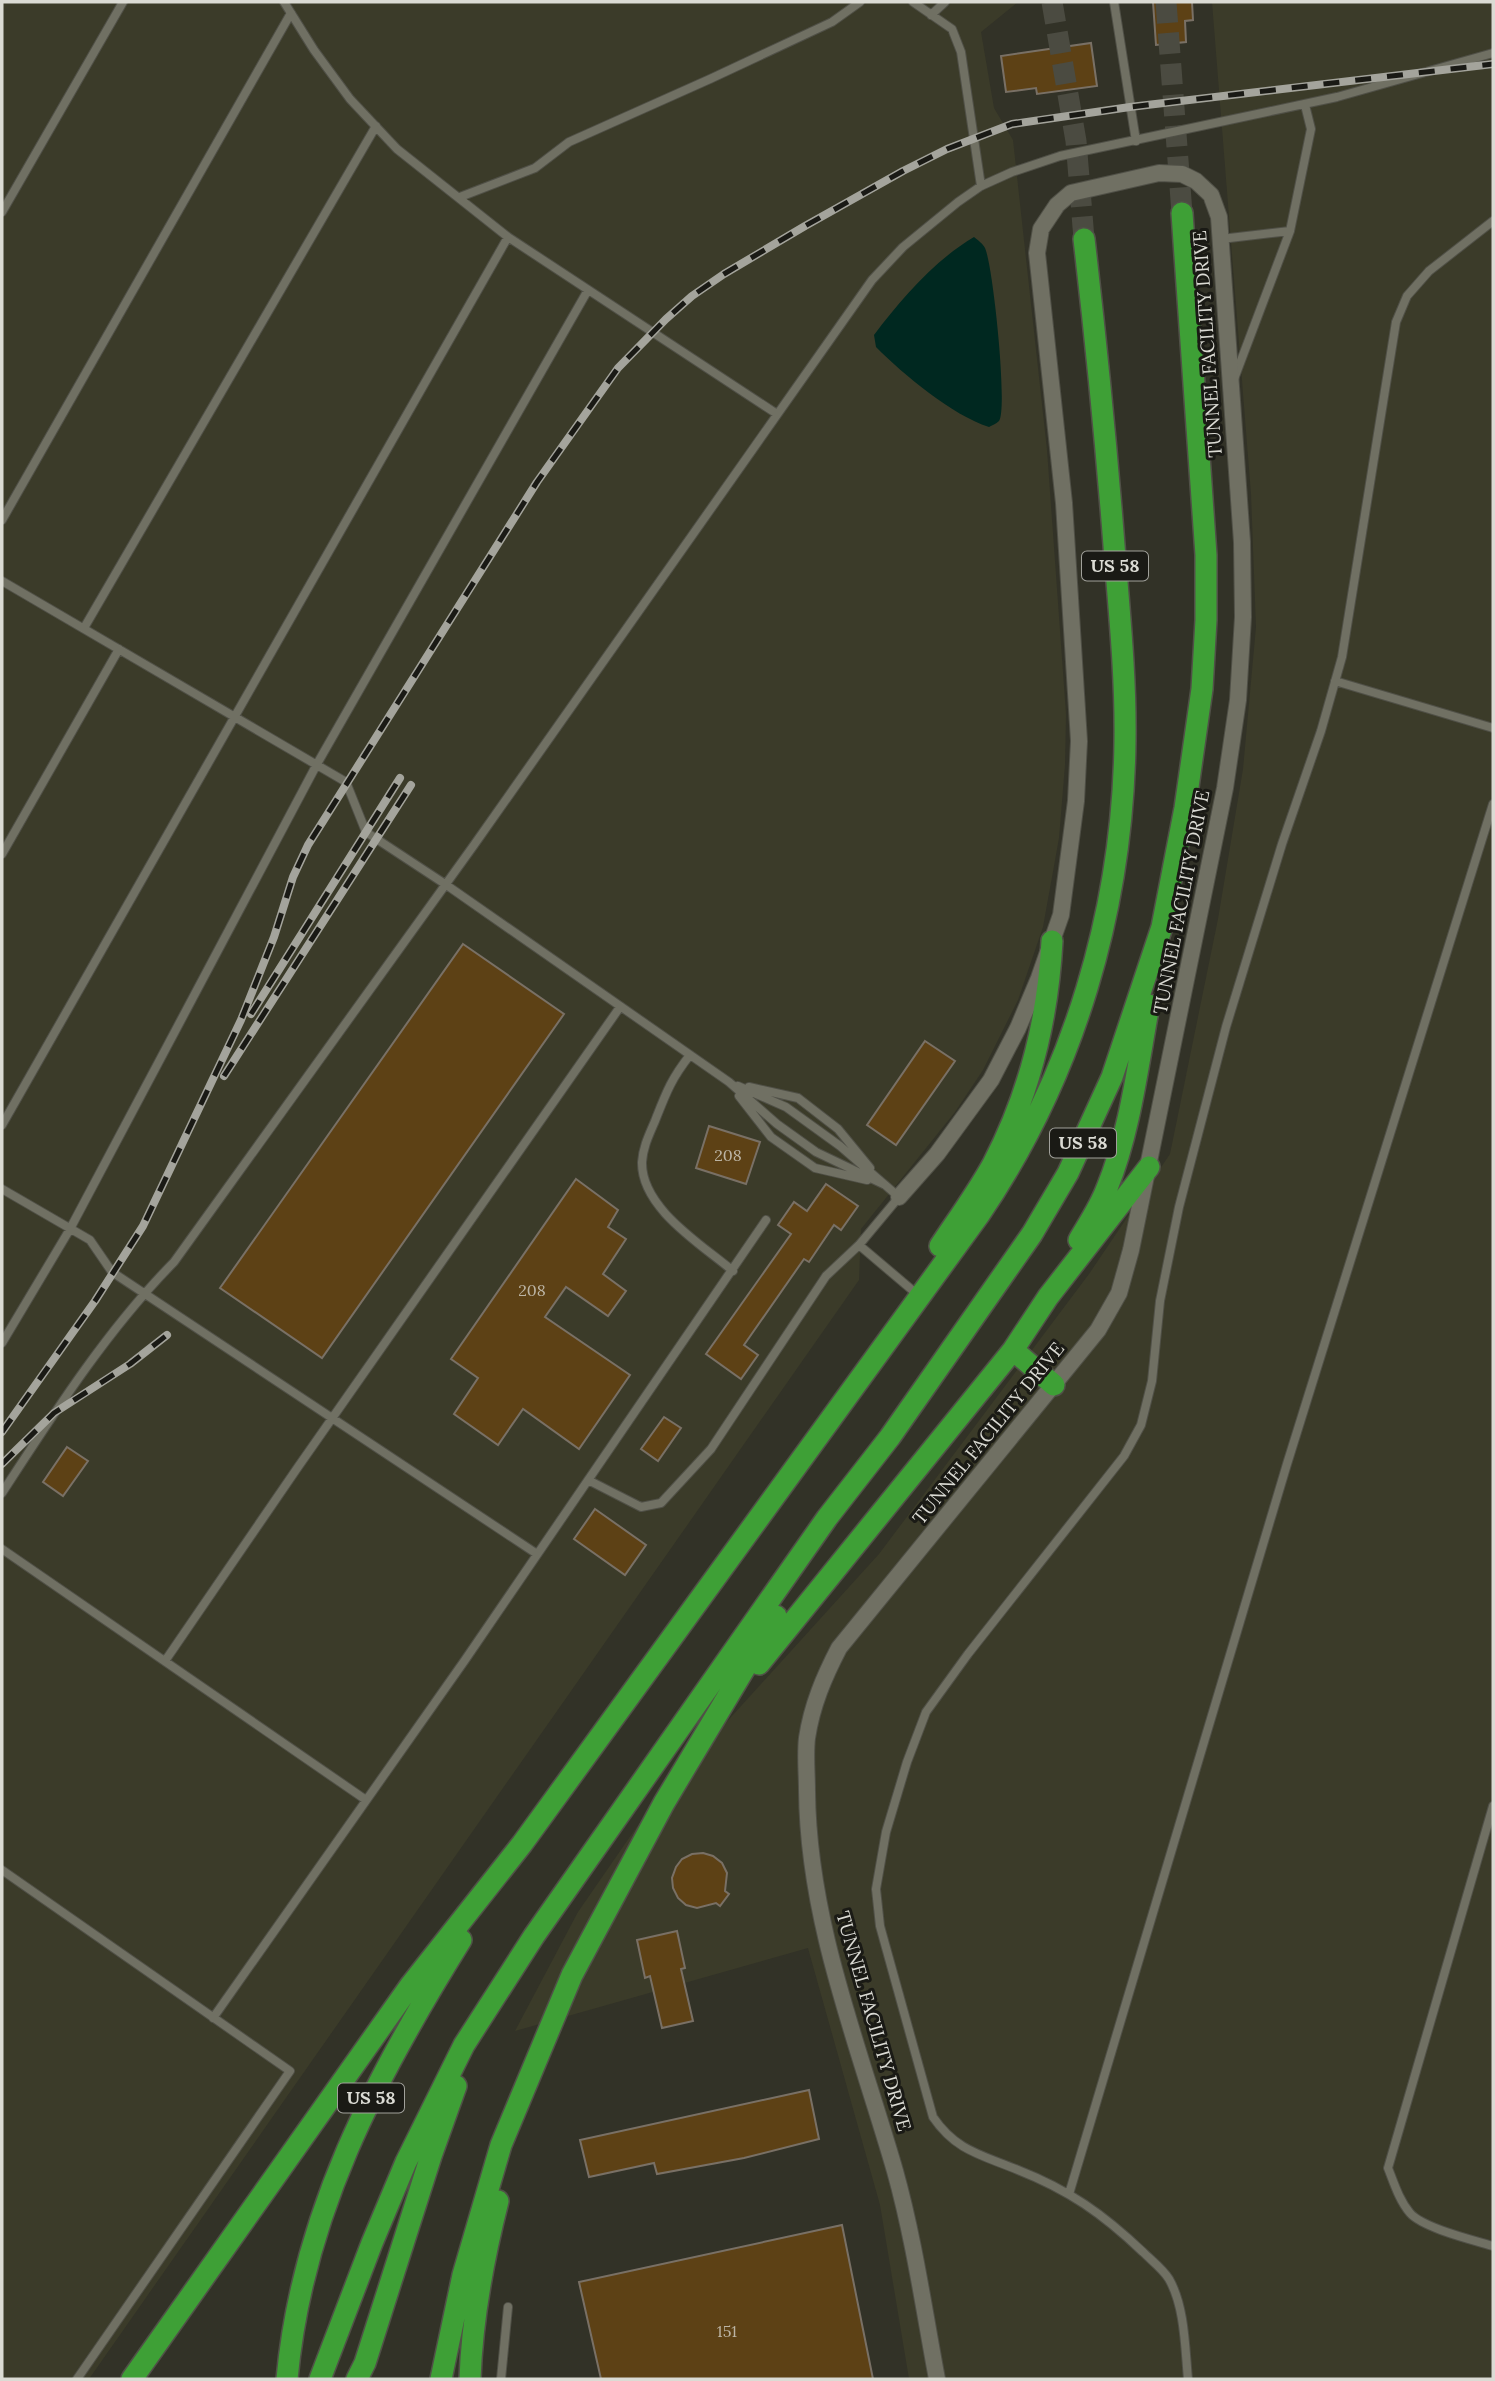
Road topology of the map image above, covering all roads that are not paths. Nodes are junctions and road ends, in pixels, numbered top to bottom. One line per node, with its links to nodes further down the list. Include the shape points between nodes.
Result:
1 (123, 2): 15 (lane)
2 (284, 2): 7 (lane)
3 (860, 2): 14 (lane, via 832,22 569,142 535,168)
4 (913, 2): 8 (lane)
5 (945, 2): 8 (lane)
6 (1114, 2): 12 (lane)
7 (291, 13): 11 (lane, via 350,99); 25 (lane)
8 (931, 15): 13 (lane, via 951,29 961,52)
9 (1493, 53): 10 (lane)
10 (1305, 105): 12 (lane); 18 (lane, via 1311,129)
11 (376, 126): 14 (lane, via 397,149); 27 (lane)
12 (1136, 141): 13 (lane, via 1060,156)
13 (981, 186): 24 (lane, via 903,247 872,280)
14 (460, 197): 19 (lane)
15 (2, 212)
16 (1182, 213): 36 (highway, US 58, via 1204,516 1206,620 1197,732)
17 (1493, 220): 29 (lane, via 1429,271 1407,296 1396,322)
18 (1290, 231): 21 (lane); 23 (lane)
19 (508, 237): 22 (lane); 30 (lane)
20 (1084, 239): 51 (highway, US 58, via 1103,400 1124,680 1124,776 1114,869 1085,995 1049,1093 997,1189)
21 (1221, 239): 23 (street, TUNNEL FACILITY DRIVE); 37 (street, TUNNEL FACILITY DRIVE, via 1211,195 1182,174 1159,173 1071,193 1056,205 1041,229 1037,253 1064,503 1079,741 1061,915)
22 (588, 290): 24 (lane); 32 (lane)
23 (1231, 386): 42 (street, TUNNEL FACILITY DRIVE, via 1243,577 1238,700 1225,788)
24 (777, 414): 35 (lane)
25 (2, 520)
26 (3, 583): 27 (lane)
27 (83, 628): 28 (lane)
28 (119, 649): 30 (lane); 34 (lane)
29 (1335, 681): 31 (lane); 71 (lane, via 1226,1027 1178,1207 1141,1425 1124,1457 926,1712 886,1832 876,1889 880,1926 933,2118 960,2147)
30 (233, 715): 32 (lane); 41 (lane)
31 (1493, 728)
32 (317, 764): 35 (lane, via 346,782 366,832); 47 (lane)
33 (1493, 804): 71 (lane, via 1291,1451)
34 (2, 855)
35 (445, 884): 38 (lane); 50 (lane, via 174,1262)
36 (1162, 927): 52 (highway, via 1134,1087 1113,1170 1101,1203); 57 (highway, US 58, via 1112,1077 1068,1173 1032,1234)
37 (1052, 941): 45 (street, TUNNEL FACILITY DRIVE, via 1018,1028 990,1080); 51 (highway, via 1044,1015 1021,1099 992,1165 929,1262)
38 (621, 1007): 39 (lane); 56 (lane)
39 (690, 1055): 40 (lane); 49 (lane, via 672,1078 644,1147 642,1165 650,1191 666,1215)
40 (729, 1082): 43 (lane, via 816,1152); 43 (lane, via 786,1107); 43 (lane, via 798,1098 838,1129); 43 (lane, via 771,1137 815,1168)
41 (2, 1125)
42 (1149, 1167): 52 (highway); 55 (street, TUNNEL FACILITY DRIVE, via 1119,1293 1098,1331)
43 (883, 1184): 45 (lane)
44 (2, 1189): 47 (lane)
45 (900, 1197): 48 (lane)
46 (766, 1220): 49 (lane)
47 (70, 1229): 50 (lane, via 90,1240 112,1272); 53 (lane)
48 (859, 1245): 51 (lane); 58 (lane, via 826,1276 711,1449 661,1503 641,1507)
49 (733, 1270): 58 (lane)
50 (144, 1293): 56 (lane); 59 (lane, via 54,1413)
51 (920, 1296): 66 (highway, US 58)
52 (1048, 1297): 54 (highway)
53 (2, 1343)
54 (1013, 1350): 55 (highway); 63 (highway)
55 (1054, 1385): 82 (street, TUNNEL FACILITY DRIVE, via 839,1648 819,1687 807,1739 808,1823 817,1895 837,1981 896,2174)
56 (332, 1418): 61 (lane); 62 (lane)
57 (890, 1437): 63 (highway, US 58, via 753,1652); 68 (highway, via 827,1518)
58 (588, 1480): 61 (lane)
59 (2, 1493)
60 (2, 1549): 62 (lane)
61 (537, 1554): 64 (lane)
62 (165, 1661): 64 (lane)
63 (715, 1721): 70 (highway, US 58, via 599,1920)
64 (366, 1800): 69 (lane)
65 (1493, 1806): 72 (lane, via 1388,2168 1412,2215 1436,2228)
66 (522, 1844): 75 (highway, via 410,1986); 76 (highway, US 58, via 417,2012 360,2118 328,2194 301,2287)
67 (2, 1870): 69 (lane)
68 (490, 2003): 77 (highway, via 426,2119); 78 (highway, via 442,2122)
69 (214, 2018): 74 (lane, via 290,2071)
70 (538, 2058): 79 (highway, US 58, via 501,2145 481,2209); 80 (highway, via 491,2227 471,2341)
71 (1069, 2194): 83 (lane, via 1094,2209 1168,2278 1177,2297)
72 (1493, 2246)
73 (508, 2307): 81 (lane)
74 (77, 2379)
75 (132, 2379)
76 (287, 2379)
77 (320, 2379)
78 (357, 2379)
79 (441, 2379)
80 (470, 2379)
81 (501, 2379)
82 (937, 2379)
83 (1188, 2379)

